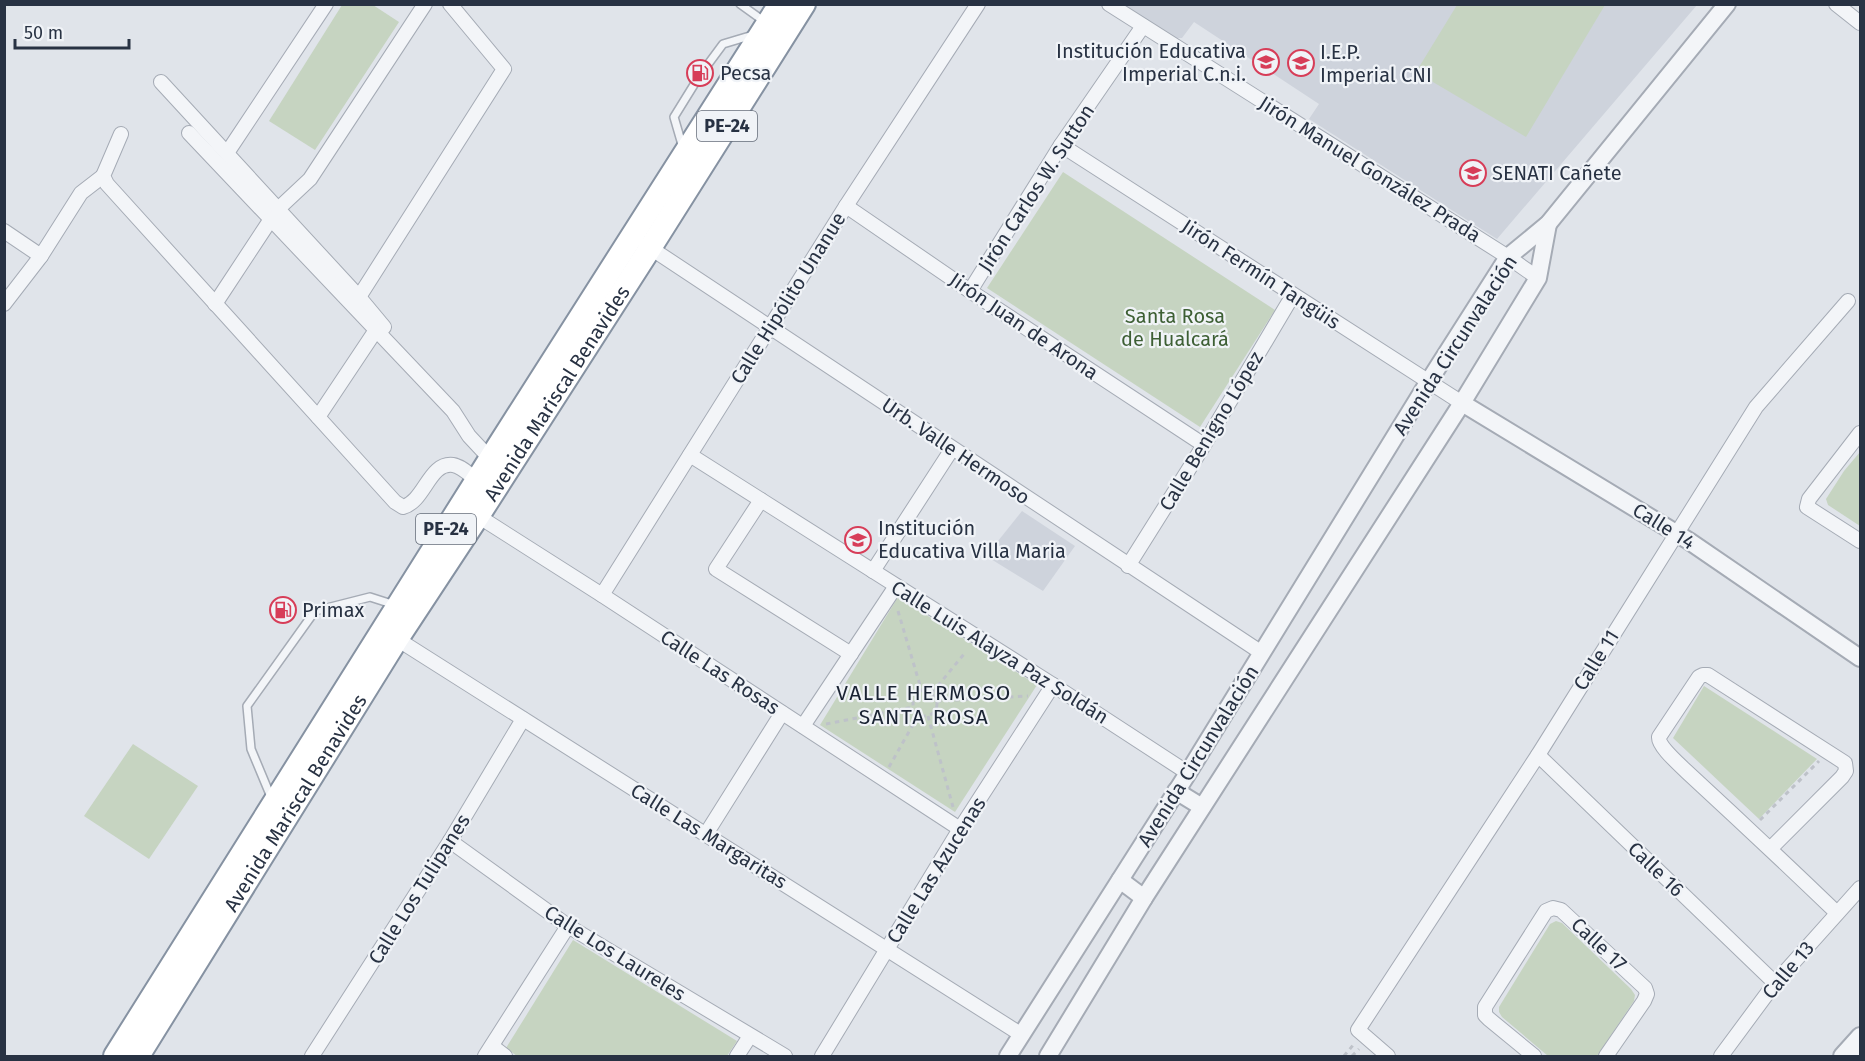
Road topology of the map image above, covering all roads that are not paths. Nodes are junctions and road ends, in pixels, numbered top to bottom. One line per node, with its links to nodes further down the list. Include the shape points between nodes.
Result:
1 (326, 4): 20 (street)
2 (425, 4): 24 (street, via 310,179)
3 (450, 4): 33 (street, via 504,69)
4 (740, 4): 13 (lane)
5 (780, 4): 13 (highway, Avenida Mariscal Benavides / PE-24)
6 (804, 4): 27 (highway, Avenida Mariscal Benavides / PE-24)
7 (978, 4): 23 (street, Calle Hipólito Unanue)
8 (1109, 4): 12 (street, Jirón Manuel González Prada)
9 (1727, 4): 25 (street)
10 (1836, 4): 11 (street)
11 (1860, 23)
12 (1143, 26): 19 (street, Jirón Carlos W. Sutton); 29 (street, Jirón Manuel González Prada)
13 (765, 28): 14 (lane, via 723,44); 21 (highway, Avenida Mariscal Benavides / PE-24)
14 (706, 67)
15 (700, 75): 21 (lane, via 674,117)
16 (161, 82): 20 (street)
17 (189, 133): 24 (street)
18 (121, 134): 22 (street)
19 (1061, 145): 31 (street, Jirón Carlos W. Sutton); 32 (street, Jirón Fermín Tangüis)
20 (227, 153): 24 (street)
21 (685, 153): 27 (highway, Avenida Mariscal Benavides / PE-24)
22 (103, 176): 28 (street, via 81,193); 36 (street)
23 (846, 206): 31 (street, Jirón Juan de Arona); 37 (street, Calle Hipólito Unanue)
24 (274, 214): 33 (street); 36 (street); 38 (street)
25 (1548, 224): 29 (street, Avenida Circunvalación); 30 (street, Avenida Circunvalación)
26 (4, 231): 28 (street)
27 (641, 242): 37 (street, Urb. Valle Hermoso); 47 (highway, Avenida Mariscal Benavides / PE-24); 50 (highway, Avenida Mariscal Benavides / PE-24)
28 (41, 256): 35 (street)
29 (1508, 256): 30 (street, Jirón Manuel González Prada); 40 (street, Avenida Circunvalación)
30 (1538, 278): 41 (street, Avenida Circunvalación)
31 (970, 291): 44 (street, Jirón Juan de Arona)
32 (1293, 295): 40 (street, Jirón Fermín Tangüis); 44 (street, Calle Benigno López)
33 (359, 297): 39 (street, via 394,338)
34 (1848, 301): 51 (street, Calle 11, via 1756,407)
35 (4, 304)
36 (215, 304): 42 (street)
37 (770, 327): 45 (street, Urb. Valle Hermoso); 46 (street, Calle Hipólito Unanue)
38 (376, 330): 39 (street); 42 (street)
39 (397, 352): 47 (street, via 453,411 475,443)
40 (1429, 381): 41 (street, Jirón Fermín Tangüis); 59 (street, Avenida Circunvalación)
41 (1462, 403): 51 (street, Calle 14); 70 (street, Avenida Circunvalación)
42 (318, 417): 48 (street, via 403,507 415,502 433,474 447,465 454,464)
43 (1860, 433): 52 (street, via 1809,499 1807,507)
44 (1204, 445): 53 (street, Calle Benigno López)
45 (952, 448): 53 (street, Urb. Valle Hermoso); 54 (street)
46 (690, 455): 49 (street, Calle Luis Alayza Paz Soldán); 56 (street, Calle Hipólito Unanue)
47 (492, 456): 48 (highway, Avenida Mariscal Benavides / PE-24)
48 (477, 480): 57 (highway, Avenida Mariscal Benavides / PE-24)
49 (760, 500): 54 (street, Calle Luis Alayza Paz Soldán); 60 (street, via 716,569)
50 (478, 516): 56 (street, Calle Las Rosas); 58 (highway, Avenida Mariscal Benavides / PE-24)
51 (1677, 534): 61 (street, Calle 14); 66 (street, Calle 11)
52 (1860, 541)
53 (1128, 566): 59 (street, Urb. Valle Hermoso)
54 (873, 571): 55 (street, Calle Luis Alayza Paz Soldán)
55 (896, 586): 60 (street); 62 (street, Calle Luis Alayza Paz Soldán)
56 (602, 595): 63 (street, Calle Las Rosas)
57 (398, 606): 69 (highway, Avenida Mariscal Benavides / PE-24); 69 (lane, via 370,597 315,611 248,706 251,749)
58 (397, 639): 64 (street, Calle Las Margaritas); 85 (highway, Avenida Mariscal Benavides / PE-24)
59 (1262, 653): 67 (street, Avenida Circunvalación)
60 (851, 654): 65 (street)
61 (1860, 658)
62 (1053, 685): 67 (street, Calle Luis Alayza Paz Soldán); 71 (street, Calle Las Azucenas)
63 (782, 713): 65 (street, Calle Las Rosas); 72 (street)
64 (523, 719): 72 (street, Calle Las Margaritas); 73 (street, Calle Los Tulipanes)
65 (803, 726): 71 (street, Calle Las Rosas)
66 (1538, 755): 81 (street, Calle 16); 93 (street, Calle 11, via 1358,1030)
67 (1188, 773): 68 (street, Avenida Circunvalación)
68 (1176, 791): 70 (street); 75 (street, Avenida Circunvalación)
69 (274, 803): 85 (highway, Avenida Mariscal Benavides / PE-24)
70 (1202, 807): 77 (street, Avenida Circunvalación)
71 (960, 829): 80 (street, Calle Las Azucenas)
72 (706, 834): 80 (street, Calle Las Margaritas)
73 (450, 842): 79 (street, Calle Los Laureles); 86 (street, Calle Los Tulipanes)
74 (1770, 849): 74 (street, via 1678,764 1658,740 1699,677 1708,675 1845,763 1846,771); 78 (street)
75 (1120, 880): 77 (street); 82 (street, Avenida Circunvalación)
76 (1860, 888): 78 (street, Calle 13)
77 (1144, 898): 92 (street, Avenida Circunvalación)
78 (1837, 913): 81 (street, Calle 13)
79 (568, 926): 83 (street, Calle Los Laureles); 84 (street)
80 (887, 949): 82 (street, Calle Las Margaritas); 90 (street, Calle Las Azucenas)
81 (1775, 983): 96 (street, Calle 13)
82 (1022, 1035): 91 (street, Avenida Circunvalación)
83 (750, 1036): 88 (street); 89 (street, Calle Los Laureles)
84 (488, 1051): 87 (street)
85 (127, 1054)
86 (312, 1056)
87 (504, 1056)
88 (737, 1056)
89 (785, 1056)
90 (822, 1056)
91 (1008, 1056)
92 (1047, 1056)
93 (1388, 1056)
94 (1534, 1056): 95 (street, Calle 17, via 1489,1019 1485,1007 1546,911 1553,908 1561,910 1645,987 1647,994)
95 (1606, 1056)
96 (1721, 1056)

